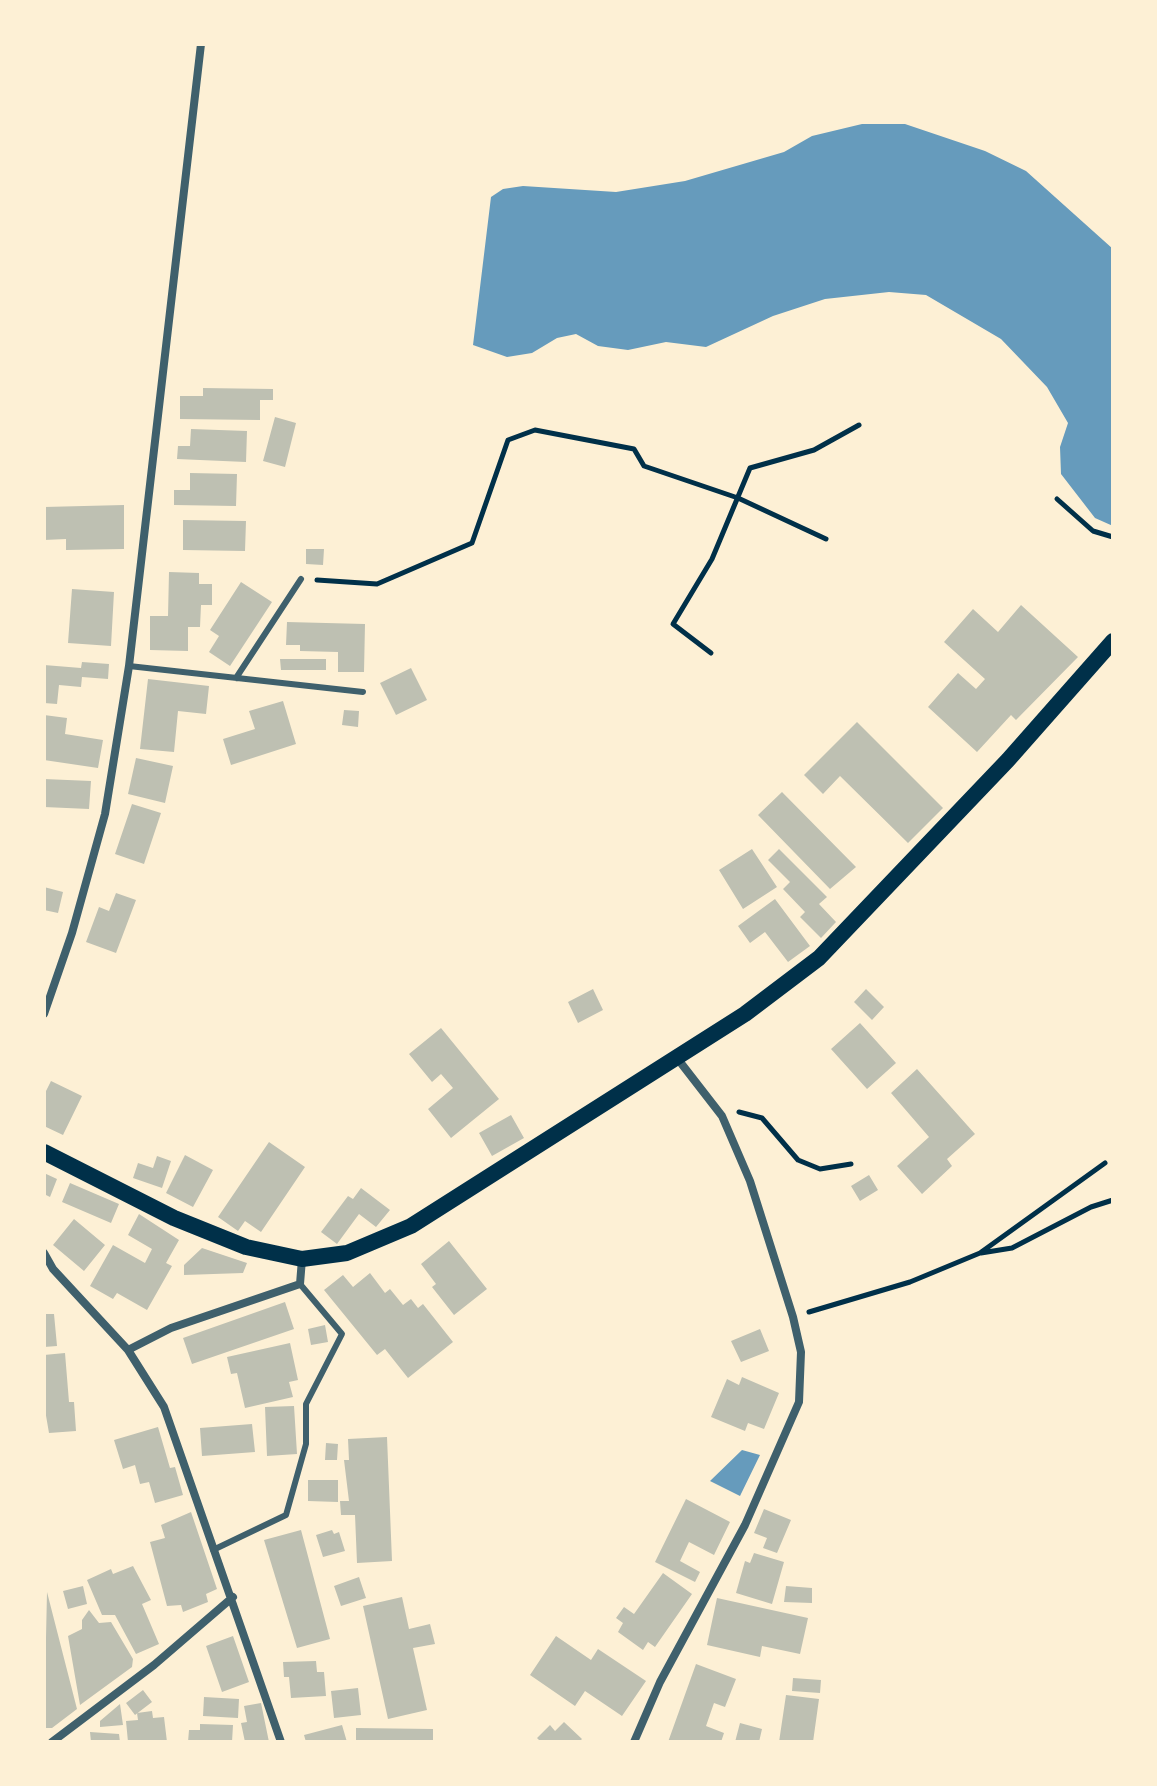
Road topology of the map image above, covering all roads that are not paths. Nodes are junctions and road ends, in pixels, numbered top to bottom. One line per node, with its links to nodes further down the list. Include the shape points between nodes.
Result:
1 (201, 44): 4 (street)
2 (301, 579): 5 (lane)
3 (1113, 641): 8 (main road, via 998,771 819,958)
4 (129, 666): 5 (lane); 7 (street, via 105,814)
5 (236, 678): 6 (lane)
6 (363, 692)
7 (44, 1014)
8 (677, 1058): 11 (main road, via 411,1226 347,1253); 18 (street, via 722,1116 750,1181 801,1352 799,1402 745,1525 660,1682)
9 (44, 1152): 11 (main road, via 174,1218 246,1247)
10 (44, 1253): 13 (street)
11 (302, 1259): 12 (street)
12 (300, 1284): 13 (street, via 171,1328); 14 (lane, via 342,1334 306,1404 306,1444 286,1515)
13 (128, 1350): 14 (street, via 164,1407)
14 (213, 1550): 15 (street)
15 (233, 1597): 16 (street); 17 (street)
16 (52, 1742)
17 (281, 1742)
18 (634, 1742)

